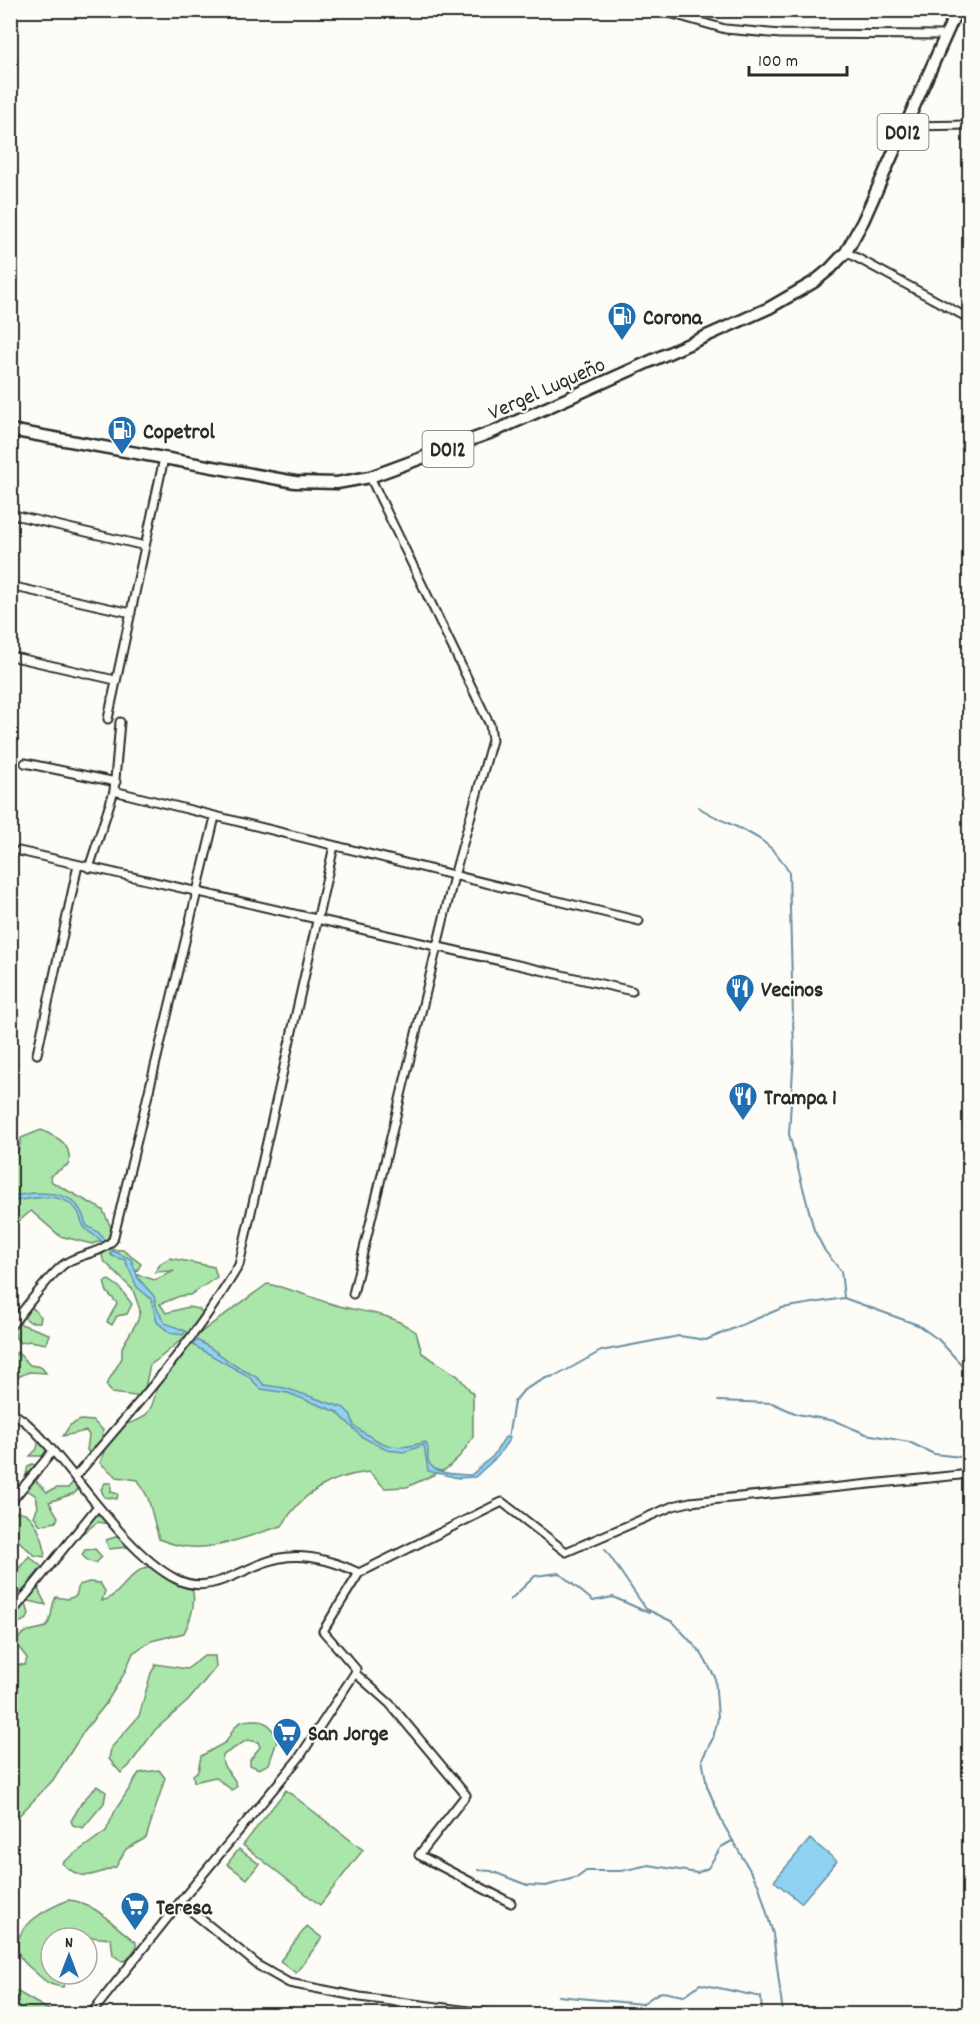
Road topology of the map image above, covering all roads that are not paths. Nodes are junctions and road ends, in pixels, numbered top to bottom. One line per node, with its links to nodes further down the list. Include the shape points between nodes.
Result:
1 (659, 10): 3 (street, via 725,28 781,34)
2 (957, 10): 3 (main road, Vergel Luqueño / D012)
3 (947, 35): 5 (main road, Vergel Luqueño / D012)
4 (969, 125): 5 (street)
5 (906, 126): 6 (main road, Vergel Luqueño / D012)
6 (846, 252): 7 (street); 10 (main road, Vergel Luqueño / D012, via 822,276 769,308 495,431)
7 (969, 319)
8 (10, 430): 9 (main road, Vergel Luqueño / D012)
9 (164, 458): 10 (main road, Vergel Luqueño / D012, via 295,482 337,483); 12 (street)
10 (370, 477): 27 (street, via 492,732 492,747)
11 (10, 514): 12 (street)
12 (145, 546): 14 (street)
13 (10, 586): 14 (street)
14 (131, 613): 16 (street)
15 (10, 656): 16 (street)
16 (116, 680): 17 (street)
17 (108, 719)
18 (120, 722): 20 (street)
19 (25, 763): 20 (street)
20 (116, 782): 21 (street)
21 (114, 791): 22 (street); 26 (street)
22 (214, 817): 23 (street); 28 (street)
23 (334, 846): 27 (street); 29 (street)
24 (19, 851): 25 (street)
25 (78, 866): 26 (street); 33 (street)
26 (89, 868): 28 (street)
27 (454, 876): 30 (street); 31 (street)
28 (196, 892): 29 (street); 35 (street, via 113,1240 103,1249 62,1266)
29 (317, 920): 31 (street); 39 (street, via 239,1265 156,1383)
30 (639, 921)
31 (437, 947): 32 (street); 34 (street)
32 (632, 991)
33 (37, 1054)
34 (353, 1294)
35 (10, 1327)
36 (10, 1412): 37 (street)
37 (53, 1451): 39 (street); 40 (street)
38 (969, 1474): 42 (street, via 690,1502 566,1552 502,1502)
39 (75, 1477): 41 (street)
40 (10, 1503)
41 (98, 1506): 42 (street, via 149,1558 169,1575 189,1584 216,1583 273,1559 288,1557 332,1561); 43 (street)
42 (359, 1573): 44 (street, via 323,1631)
43 (10, 1615)
44 (356, 1673): 45 (street, via 299,1758); 46 (street, via 390,1704 466,1795 419,1855)
45 (180, 1902): 47 (street); 48 (street, via 259,1966 290,1983)
46 (511, 1903)
47 (91, 2014)
48 (492, 2014)

